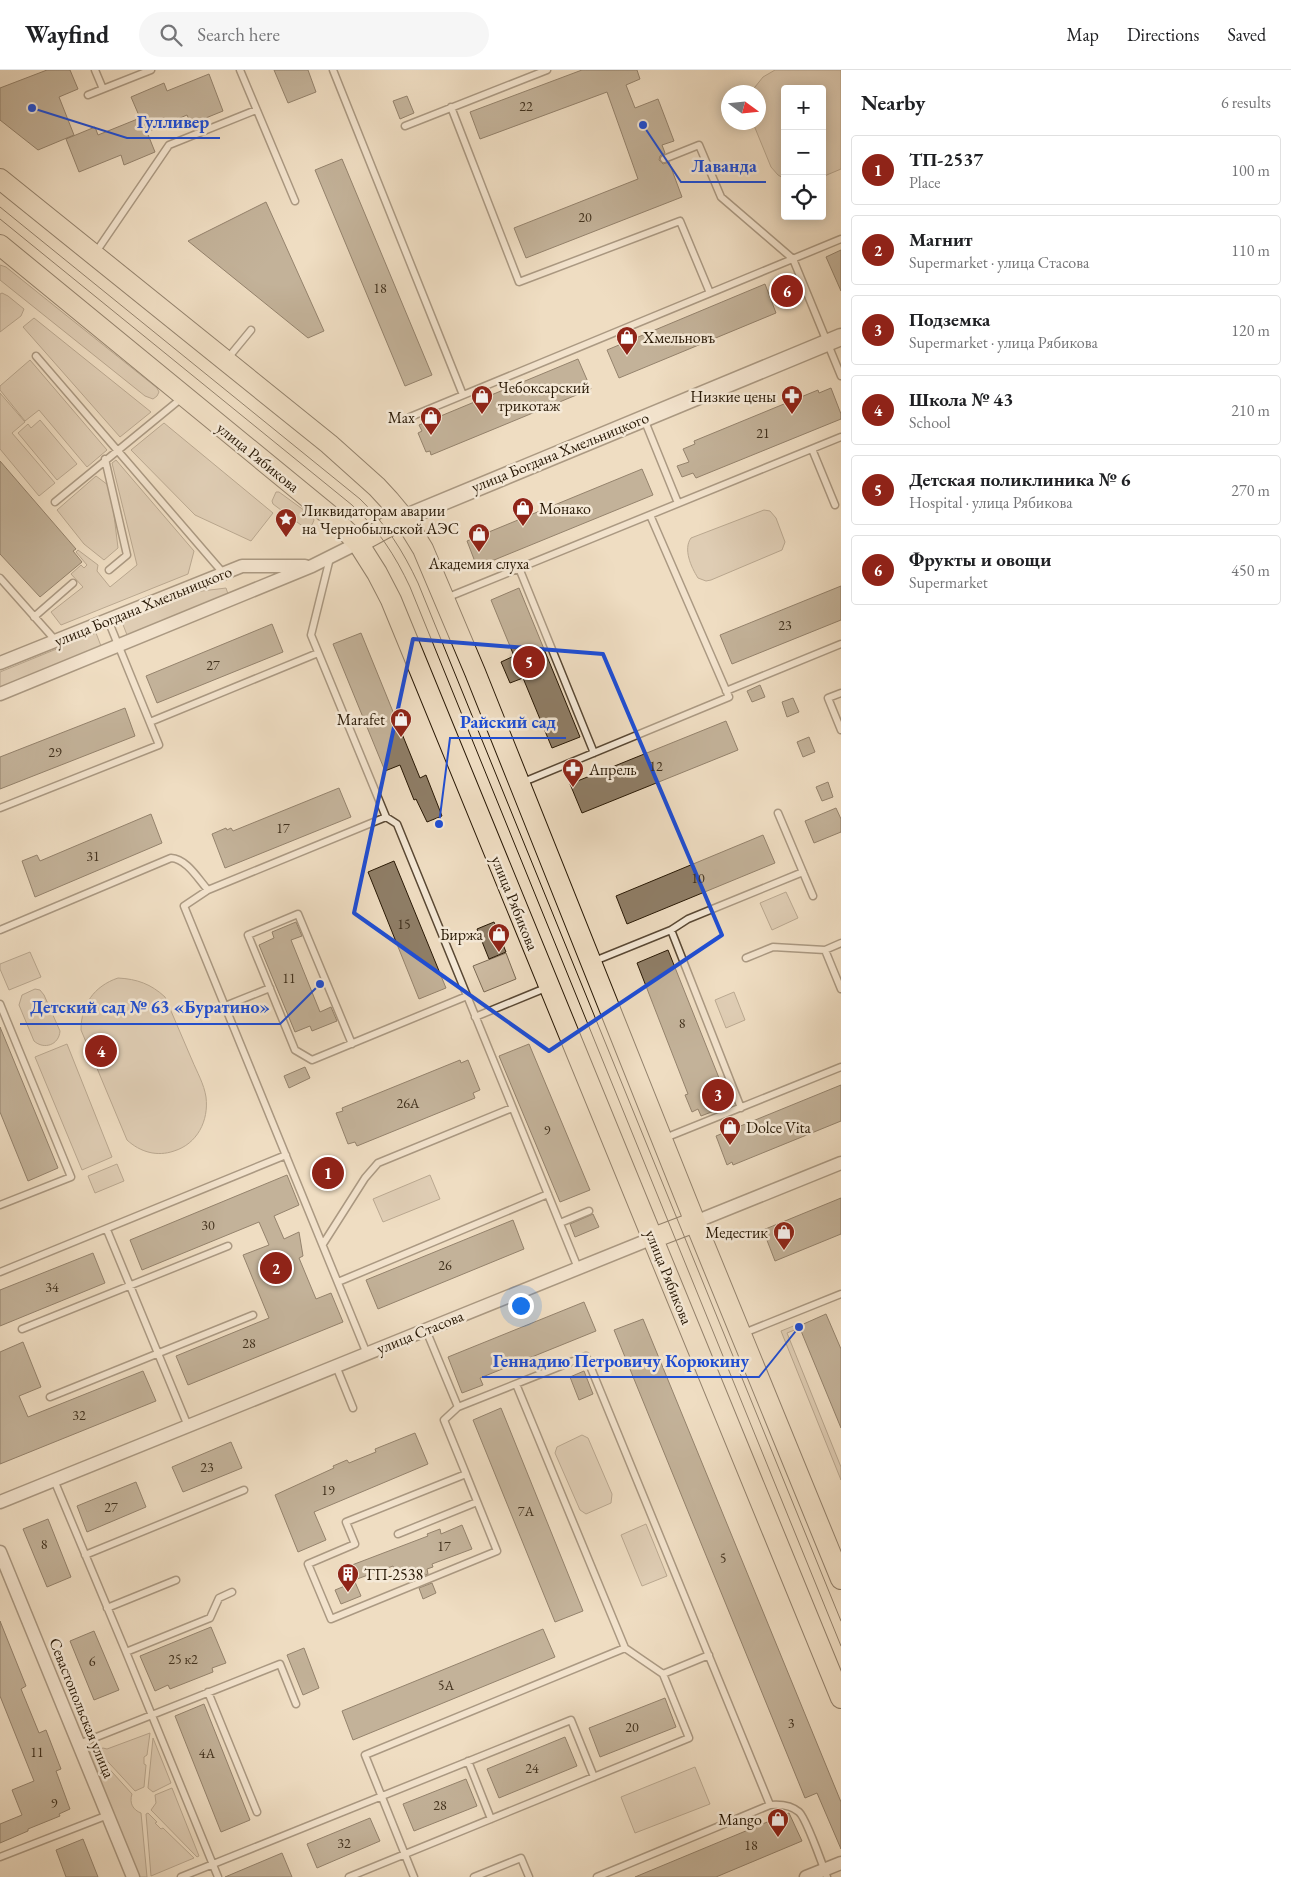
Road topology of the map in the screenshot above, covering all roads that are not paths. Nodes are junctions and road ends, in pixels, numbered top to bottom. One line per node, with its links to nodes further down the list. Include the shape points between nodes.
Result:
1 (96, 70): 7 (lane)
2 (151, 70): 7 (lane)
3 (240, 70): 10 (lane)
4 (334, 70): 25 (lane)
5 (547, 70): 6 (lane)
6 (537, 72): 9 (lane)
7 (103, 89): 8 (lane)
8 (88, 95)
9 (451, 107): 11 (lane); 19 (lane, via 519,282 680,221)
10 (256, 110): 14 (lane); 17 (lane, via 169,146)
11 (406, 126)
12 (664, 159): 18 (lane, via 699,145 722,197)
13 (0, 179): 17 (main road)
14 (295, 201)
15 (841, 239): 18 (lane)
16 (0, 245): 26 (main road, улица Рябикова)
17 (94, 255): 23 (main road)
18 (793, 259): 19 (lane); 21 (lane)
19 (710, 293): 25 (lane)
20 (251, 330): 23 (lane)
21 (834, 340): 24 (lane); 28 (street, улица Богдана Хмельницкого)
22 (36, 356): 31 (lane)
23 (226, 361): 37 (main road, via 378,487)
24 (841, 376)
25 (463, 394): 27 (lane)
26 (184, 396): 31 (lane); 38 (main road, улица Рябикова, via 328,514)
27 (410, 416)
28 (644, 418): 34 (lane); 37 (street, улица Богдана Хмельницкого)
29 (841, 437): 30 (lane)
30 (812, 449): 34 (lane); 35 (lane)
31 (117, 450): 32 (lane); 43 (lane)
32 (105, 460): 33 (lane); 42 (lane, via 127,555)
33 (55, 502)
34 (678, 503): 36 (lane)
35 (835, 505)
36 (650, 515): 41 (lane); 54 (lane)
37 (404, 518): 38 (main road, улица Богдана Хмельницкого); 46 (main road, via 423,548)
38 (358, 543): 39 (street, улица Богдана Хмельницкого); 73 (main road, улица Рябикова, via 391,600)
39 (330, 557): 40 (street, улица Богдана Хмельницкого); 52 (lane, via 311,635)
40 (312, 566): 43 (street, улица Богдана Хмельницкого, via 242,566); 51 (street)
41 (519, 568): 46 (lane); 59 (lane)
42 (109, 570)
43 (224, 574): 48 (street, улица Богдана Хмельницкого)
44 (0, 578): 47 (lane)
45 (73, 583): 47 (lane)
46 (445, 599): 60 (main road)
47 (34, 617): 49 (lane)
48 (108, 620): 49 (street, улица Богдана Хмельницкого); 51 (lane)
49 (56, 641): 53 (street, улица Богдана Хмельницкого)
50 (841, 644): 54 (lane)
51 (119, 645): 56 (street); 57 (lane)
52 (318, 653): 57 (lane); 63 (lane)
53 (0, 663)
54 (726, 691): 59 (lane, via 729,697)
55 (841, 693): 58 (lane, via 828,698)
56 (0, 694)
57 (150, 722): 61 (lane, via 159,745)
58 (841, 730)
59 (594, 753): 60 (lane)
60 (519, 784): 72 (main road)
61 (0, 808)
62 (778, 813): 64 (lane)
63 (386, 817): 65 (lane); 76 (lane, via 397,824)
64 (802, 872): 66 (lane); 68 (lane, via 688,919)
65 (208, 890): 67 (lane, via 184,863 171,858); 78 (lane, via 184,906)
66 (813, 896)
67 (0, 930)
68 (671, 930): 72 (lane); 83 (lane)
69 (841, 943): 70 (lane)
70 (825, 950): 71 (lane, via 774,947); 75 (lane)
71 (746, 958)
72 (591, 962): 84 (main road)
73 (550, 987): 79 (lane); 93 (main road, улица Рябикова)
74 (270, 988): 78 (lane); 80 (lane, via 296,1050 312,1060); 80 (lane, via 248,935 298,914)
75 (841, 989)
76 (467, 996): 79 (lane); 80 (lane)
77 (0, 1004): 88 (lane, via 71,1177)
78 (225, 1006): 85 (lane)
79 (475, 1017): 82 (lane)
80 (352, 1044)
81 (841, 1067): 83 (lane)
82 (512, 1108): 87 (lane); 94 (lane, via 378,1164 365,1178)
83 (741, 1108): 84 (lane)
84 (662, 1140): 90 (main road)
85 (286, 1155): 92 (lane); 94 (lane)
86 (841, 1163): 90 (street, улица Стасова)
87 (548, 1194): 91 (lane); 98 (lane)
88 (0, 1205)
89 (589, 1211): 91 (lane)
90 (695, 1222): 93 (main road, улица Стасова); 104 (main road)
91 (560, 1224): 96 (lane)
92 (107, 1230): 97 (lane); 99 (lane)
93 (653, 1238): 96 (street, улица Стасова); 130 (main road, улица Рябикова)
94 (323, 1244): 98 (lane)
95 (228, 1246): 99 (lane)
96 (578, 1268): 103 (street, улица Стасова)
97 (0, 1272)
98 (338, 1282): 106 (lane)
99 (130, 1285): 102 (lane); 105 (lane)
100 (841, 1295): 104 (lane)
101 (253, 1316): 105 (lane)
102 (22, 1330)
103 (426, 1330): 106 (street, улица Стасова); 110 (lane)
104 (740, 1334): 121 (main road)
105 (158, 1353): 109 (lane); 112 (lane)
106 (367, 1354): 107 (street, улица Стасова)
107 (336, 1366): 111 (lane); 112 (street, улица Стасова)
108 (516, 1384): 110 (lane); 125 (lane); 127 (lane, via 586,1356)
109 (50, 1397)
110 (458, 1407): 113 (lane, via 444,1420)
111 (353, 1408)
112 (188, 1426): 114 (street, улица Стасова)
113 (466, 1474): 117 (lane); 117 (lane, via 346,1522 355,1544 308,1564 331,1619 497,1551)
114 (54, 1480): 116 (street, улица Стасова); 120 (lane)
115 (244, 1490): 120 (lane)
116 (0, 1502)
117 (477, 1502): 118 (lane)
118 (398, 1534)
119 (0, 1552): 133 (street, Севастопольская улица)
120 (85, 1555): 124 (lane)
121 (841, 1579)
122 (176, 1580): 124 (lane)
123 (232, 1592): 126 (lane, via 219,1598 210,1618)
124 (107, 1608): 126 (lane)
125 (625, 1648): 128 (lane); 136 (lane, via 365,1754)
126 (126, 1652): 132 (lane)
127 (709, 1655): 128 (lane); 137 (lane)
128 (664, 1674): 135 (lane, via 690,1738)
129 (208, 1692): 131 (lane, via 280,1664); 132 (lane); 138 (lane)
130 (841, 1698)
131 (296, 1704)
132 (151, 1714): 133 (lane); 144 (lane)
133 (79, 1744): 139 (street, Севастопольская улица)
134 (468, 1761): 135 (lane, via 571,1720); 136 (lane); 140 (lane)
135 (594, 1777): 140 (lane)
136 (382, 1796): 141 (lane); 144 (lane)
137 (770, 1805): 145 (lane, via 784,1804 799,1812); 153 (lane)
138 (256, 1812)
139 (108, 1814): 142 (lane); 146 (street, Севастопольская улица)
140 (491, 1819): 141 (lane)
141 (405, 1854): 149 (lane); 150 (lane)
142 (0, 1857)
143 (841, 1862): 145 (street)
144 (213, 1864): 147 (lane); 148 (lane)
145 (825, 1873): 154 (street)
146 (133, 1877)
147 (181, 1877)
148 (218, 1877)
149 (349, 1877)
150 (414, 1877)
151 (474, 1877): 152 (lane, via 521,1858)
152 (529, 1877)
153 (597, 1877)
154 (806, 1877)

